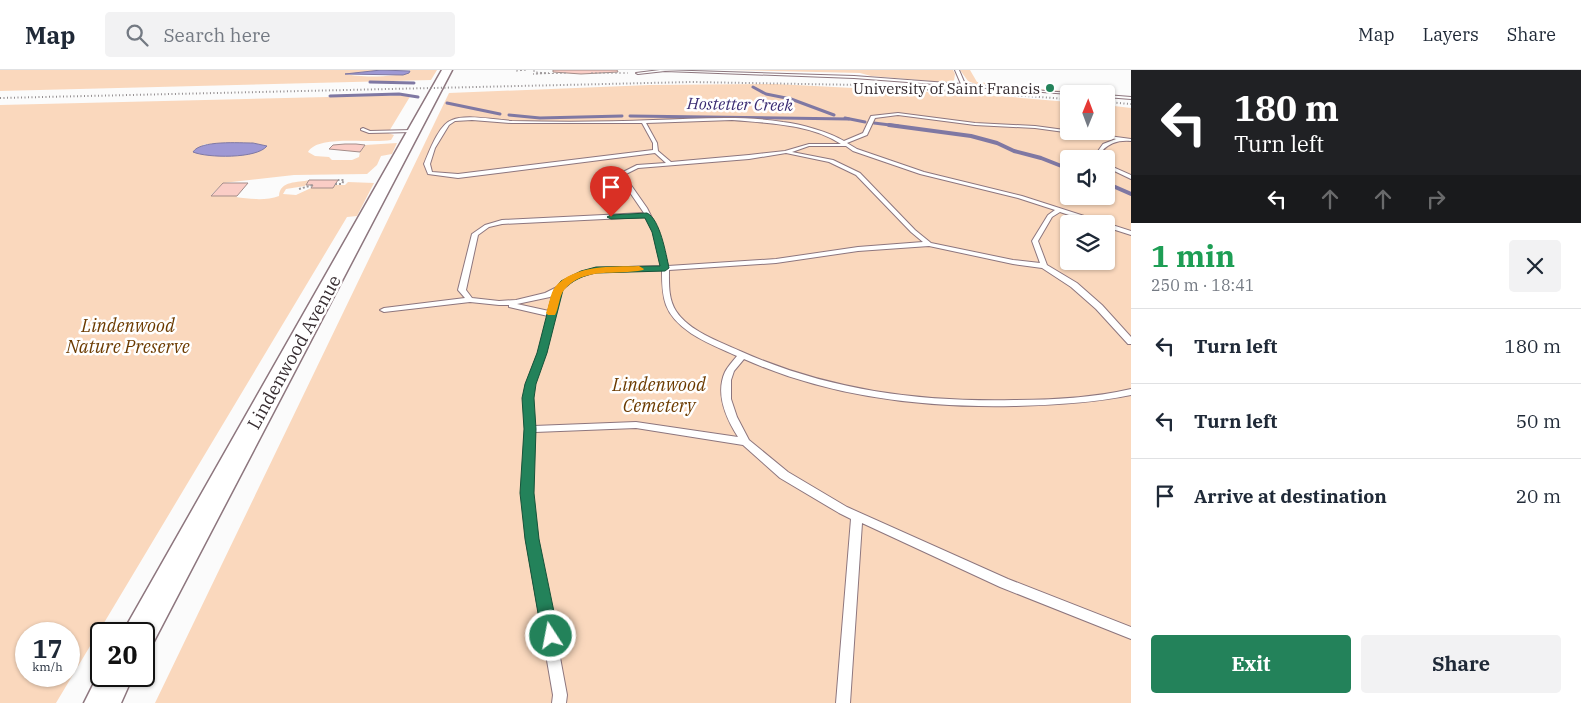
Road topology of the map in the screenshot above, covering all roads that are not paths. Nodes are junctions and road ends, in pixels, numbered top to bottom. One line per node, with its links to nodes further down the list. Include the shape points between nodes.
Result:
1 (447, 70): 11 (street, Lindenwood Avenue)
2 (663, 70): 4 (lane); 5 (lane, via 789,73)
3 (957, 70): 5 (lane)
4 (638, 73)
5 (964, 85): 6 (lane)
6 (1060, 93)
7 (1115, 97): 8 (lane)
8 (1131, 98)
9 (643, 122): 14 (lane, via 769,121 806,128); 15 (lane); 15 (lane, via 454,120 447,124 433,148 428,169 435,174 458,176)
10 (363, 129): 11 (lane, via 369,132)
11 (413, 131): 40 (street, Lindenwood Avenue)
12 (1121, 140): 13 (lane); 14 (lane, via 1035,127 889,114 872,117 865,134); 16 (lane, via 1105,145)
13 (1131, 140)
14 (845, 144): 17 (lane, via 809,145); 21 (lane, via 922,173)
15 (656, 150): 18 (lane)
16 (1101, 150)
17 (785, 152): 18 (lane); 26 (lane, via 831,161 858,174)
18 (670, 164): 22 (lane, via 637,167 624,173)
19 (1115, 170): 20 (lane)
20 (1131, 177)
21 (1060, 209): 23 (lane); 27 (lane, via 1050,216 1035,241)
22 (647, 215): 28 (lane, via 656,232); 30 (lane, via 502,222 487,226 475,234 462,290)
23 (1078, 215)
24 (1115, 227): 25 (lane)
25 (1131, 233)
26 (929, 244): 27 (lane); 28 (lane, via 858,249 776,261)
27 (1044, 266): 34 (lane, via 1087,296)
28 (665, 268): 29 (lane, via 596,270 574,277); 35 (lane, via 669,305 681,321)
29 (558, 290): 31 (lane, via 532,299); 33 (lane)
30 (470, 300): 31 (lane); 32 (lane)
31 (499, 303): 33 (lane)
32 (384, 310)
33 (551, 314): 37 (lane, via 542,353 530,384)
34 (1131, 342)
35 (742, 356): 36 (lane, via 837,389 920,401 1039,403); 38 (lane, via 730,371 726,391 730,414)
36 (1131, 392)
37 (530, 429): 38 (lane, via 636,425); 44 (lane, via 527,493)
38 (746, 442): 39 (lane, via 784,475)
39 (857, 516): 41 (lane, via 986,575); 45 (lane)
40 (147, 622)
41 (1131, 633)
42 (110, 687): 43 (street)
43 (102, 703)
44 (559, 703)
45 (843, 703)

